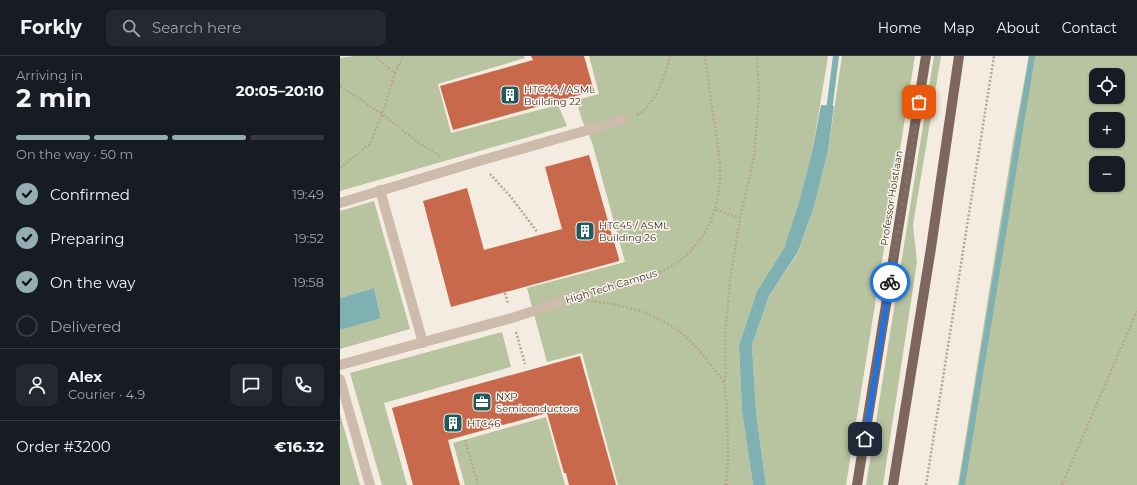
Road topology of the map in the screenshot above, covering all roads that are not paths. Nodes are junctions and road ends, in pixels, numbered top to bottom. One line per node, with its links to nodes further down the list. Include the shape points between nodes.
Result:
1 (926, 56): 11 (main road, Professor Holstlaan)
2 (959, 56): 12 (main road)
3 (623, 120): 4 (street)
4 (380, 190): 5 (street); 7 (street)
5 (340, 203)
6 (573, 298): 7 (street, High Tech Campus)
7 (423, 343): 8 (street, High Tech Campus)
8 (340, 365)
9 (340, 379): 10 (street)
10 (370, 485)
11 (857, 485)
12 (893, 485)

